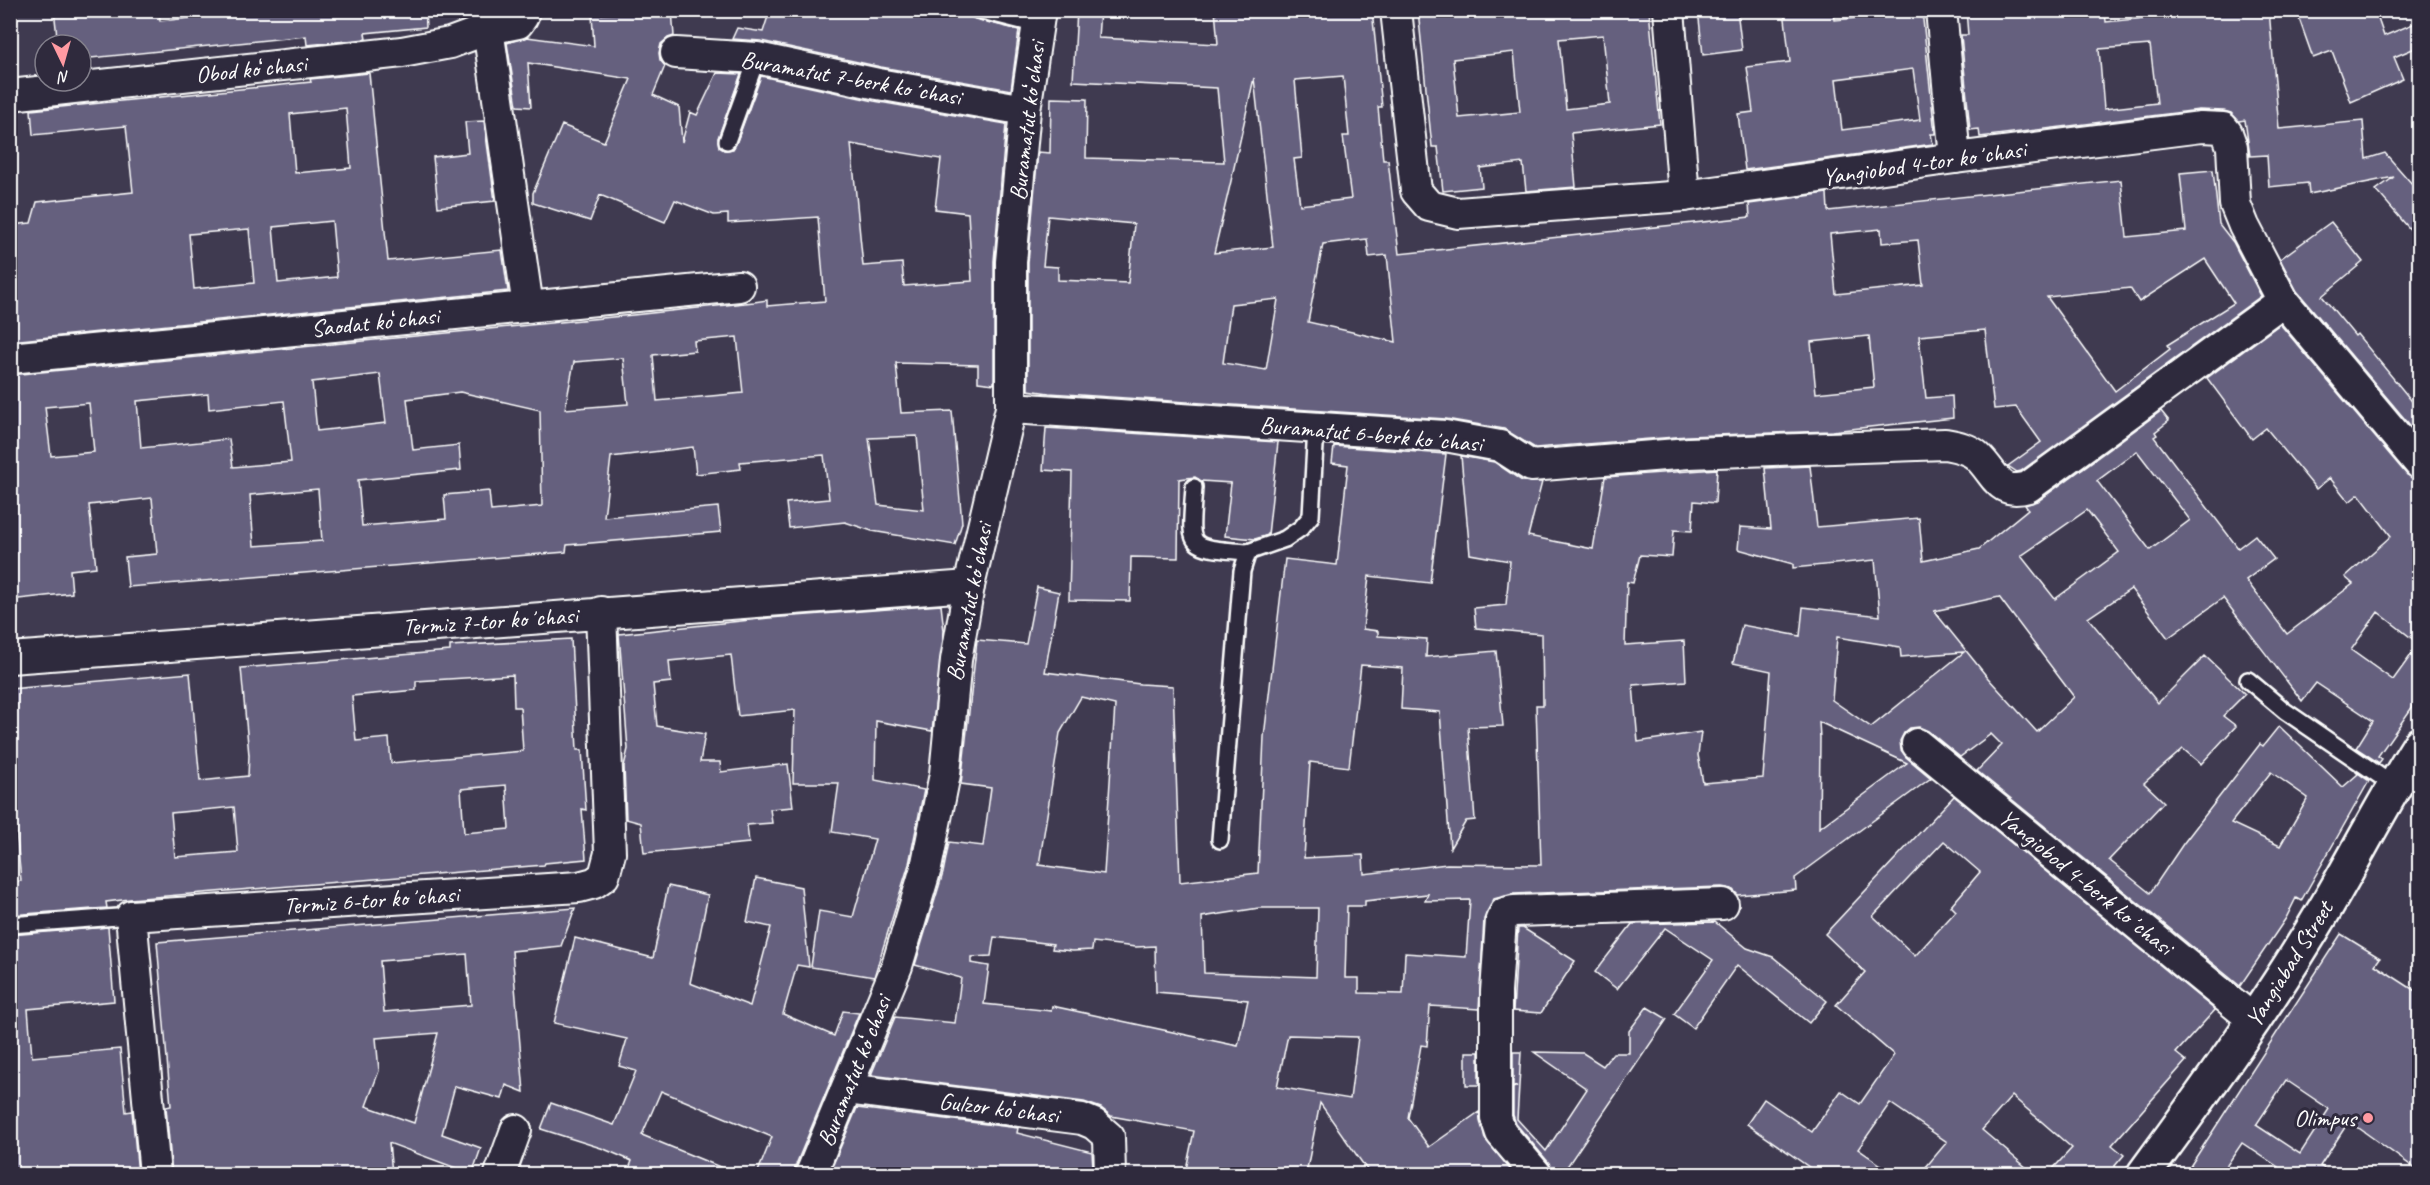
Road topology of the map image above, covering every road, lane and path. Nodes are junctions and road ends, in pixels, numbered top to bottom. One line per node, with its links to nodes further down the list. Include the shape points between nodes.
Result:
1 (522, 10): 7 (street, Obod koʻchasi, via 518,23)
2 (978, 10): 6 (lane)
3 (1396, 10): 14 (street, Yangiobod 4-tor koʼchasi, via 1416,191 1429,206 1458,213)
4 (1669, 10): 14 (street)
5 (1941, 10): 13 (street)
6 (1039, 18): 11 (street, Buramatut koʻchasi)
7 (488, 29): 10 (street, Obod koʻchasi, via 450,43 402,52); 17 (street)
8 (676, 53): 9 (street, Buramatut 7-berk koʼchasi)
9 (757, 58): 11 (street, Buramatut 7-berk koʼchasi); 12 (lane)
10 (10, 95)
11 (1025, 110): 19 (street, Buramatut koʻchasi, via 1011,262)
12 (727, 141)
13 (1955, 158): 14 (street, Yangiobod 4-tor koʼchasi); 16 (street, Yangiobod 4-tor koʼchasi, via 2201,127 2223,128 2232,147 2235,204)
14 (1684, 196)
15 (739, 286): 17 (street, Saodat koʻchasi)
16 (2283, 301): 20 (street, Buramatut 6-berk koʼchasi, via 2028,487 2015,491 2006,489 1975,453 1945,444 1689,453 1531,466 1500,446 1456,438); 21 (street, Yangiobod 4-tor koʼchasi)
17 (528, 307): 18 (street, Saodat koʻchasi)
18 (10, 358)
19 (1011, 408): 20 (street, Buramatut 6-berk koʼchasi); 24 (street, Buramatut koʻchasi)
20 (1316, 428): 23 (lane, via 1311,516 1285,539)
21 (2420, 464)
22 (1194, 487): 23 (lane, via 1191,534 1196,543 1206,549)
23 (1248, 552): 31 (lane, via 1242,571)
24 (969, 586): 25 (street, Termiz 7-tor koʼchasi); 36 (street, Buramatut koʻchasi, via 956,660 945,774 926,868 897,966)
25 (601, 612): 26 (street, Termiz 7-tor koʼchasi); 33 (street, Termiz 6-tor koʼchasi, via 610,853 604,876 594,883)
26 (10, 658)
27 (2248, 680): 30 (lane, via 2285,711)
28 (1917, 744): 35 (street, Yangiobod 4-berk koʼchasi)
29 (2420, 744): 30 (street, Yangiabad Street)
30 (2393, 785): 35 (street, Yangiabad Street, via 2327,906)
31 (1220, 840)
32 (1723, 904): 42 (street, via 1505,913 1501,920 1496,992 1496,1118 1501,1133)
33 (131, 916): 34 (lane); 38 (street)
34 (10, 925)
35 (2255, 1021): 43 (street, Yangiabad Street)
36 (847, 1089): 40 (street, Buramatut koʻchasi); 41 (street, Gulzor koʻchasi, via 1082,1119 1109,1137)
37 (516, 1130): 39 (street)
38 (155, 1174)
39 (500, 1174)
40 (811, 1174)
41 (1110, 1174)
42 (1536, 1174)
43 (2144, 1174)

